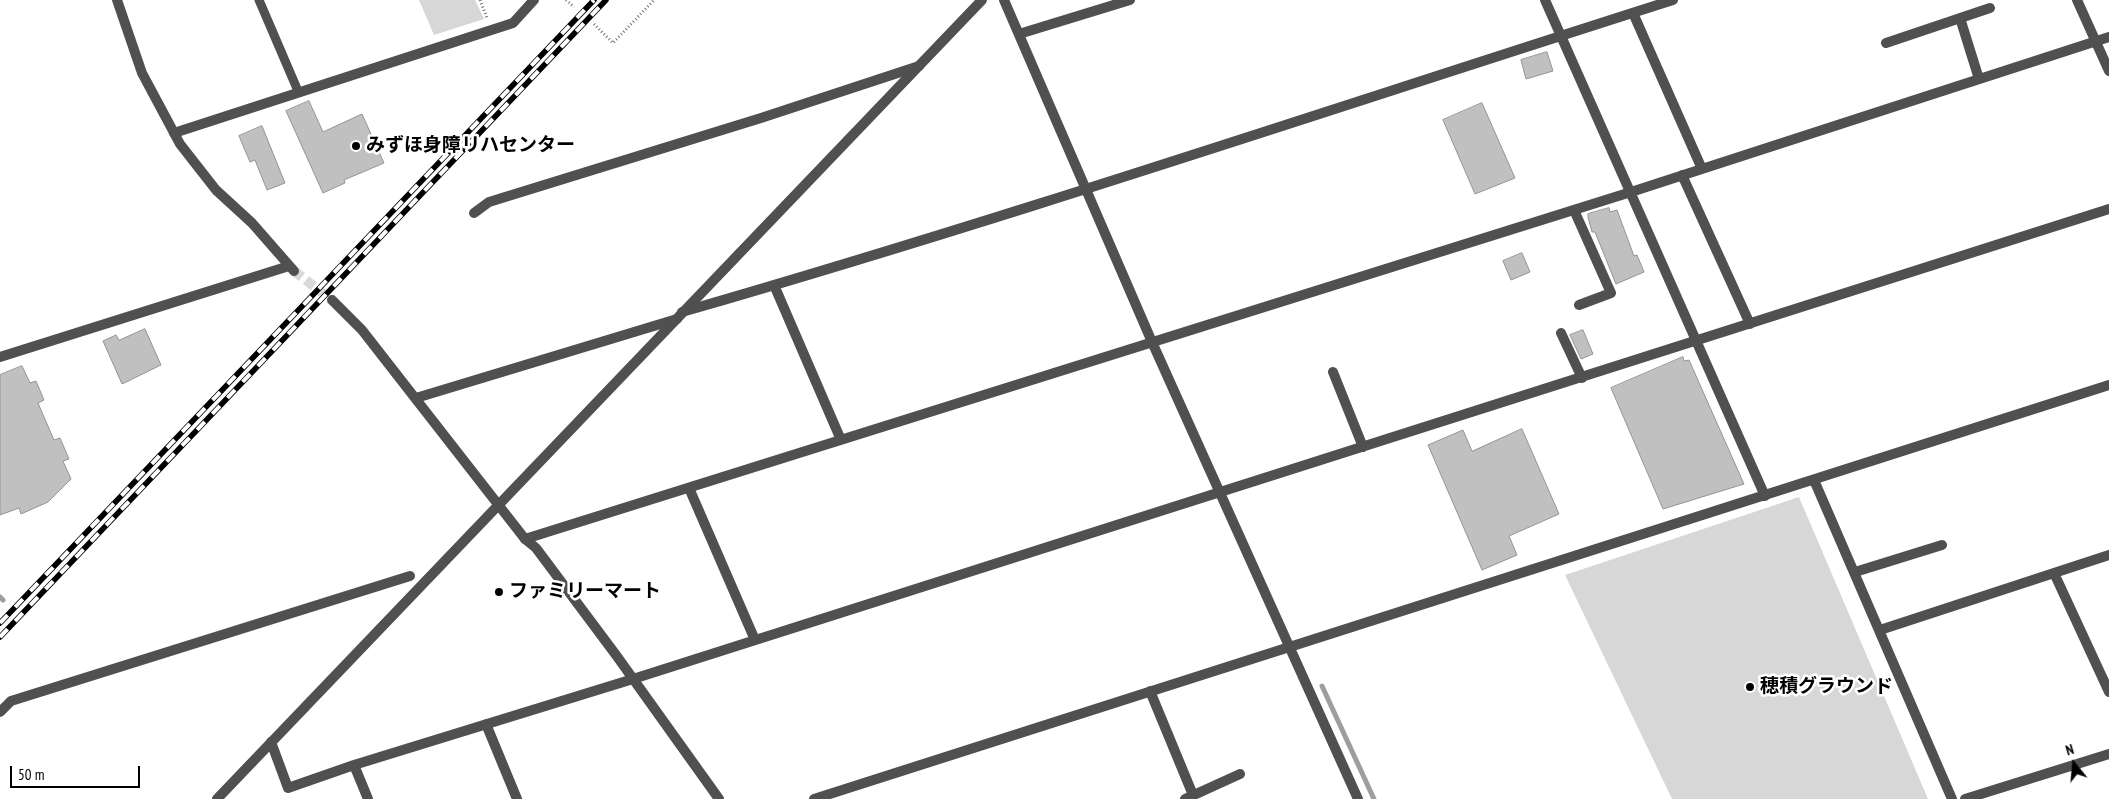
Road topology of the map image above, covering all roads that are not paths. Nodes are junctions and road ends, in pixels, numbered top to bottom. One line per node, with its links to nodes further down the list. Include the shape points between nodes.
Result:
1 (116, 0): 22 (street, via 142,73)
2 (259, 0): 21 (lane)
3 (534, 0): 21 (street, via 512,23)
4 (982, 0): 18 (street)
5 (1004, 0): 13 (street)
6 (1130, 0): 13 (street)
7 (1545, 0): 14 (street)
8 (1673, 0): 11 (street)
9 (2078, 0): 16 (street)
10 (1990, 8): 12 (street)
11 (1633, 13): 14 (street); 23 (street)
12 (1960, 18): 17 (street); 20 (street)
13 (1020, 34): 25 (street)
14 (1561, 36): 25 (street); 26 (street)
15 (2109, 37): 16 (street)
16 (2095, 41): 19 (street); 20 (street)
17 (1886, 43)
18 (919, 66): 29 (street, via 489,202); 33 (street)
19 (2109, 71)
20 (1979, 79): 23 (street)
21 (298, 91): 22 (street)
22 (174, 133): 38 (street, via 216,190 252,223 292,268)
23 (1702, 169): 24 (street)
24 (1682, 174): 26 (street); 34 (street)
25 (1085, 188): 30 (street); 36 (street)
26 (1631, 192): 28 (street); 37 (street)
27 (2109, 209): 34 (street)
28 (1574, 210): 32 (street, via 1610,293); 36 (street)
29 (474, 213)
30 (774, 285): 33 (street); 43 (street)
31 (332, 300): 42 (street, via 362,330)
32 (1579, 305)
33 (679, 315): 42 (street); 49 (street)
34 (1750, 324): 37 (street)
35 (1561, 333): 40 (street)
36 (1152, 342): 43 (street); 47 (street)
37 (1696, 342): 40 (street); 48 (street)
38 (0, 358)
39 (1333, 372): 44 (street)
40 (1582, 378): 44 (street)
41 (2109, 385): 45 (street)
42 (416, 398): 49 (street)
43 (841, 440): 46 (street)
44 (1363, 447): 47 (street)
45 (1814, 480): 48 (street); 53 (street)
46 (689, 488): 50 (street); 57 (street)
47 (1221, 492): 57 (street); 58 (street)
48 (1765, 496): 58 (street)
49 (498, 505): 50 (street); 64 (street)
50 (525, 539): 59 (street, via 536,548)
51 (1942, 544): 53 (street)
52 (2109, 555): 54 (street)
53 (1855, 572): 56 (street)
54 (2054, 573): 56 (street); 61 (street)
55 (410, 576): 62 (street, via 11,700)
56 (1880, 630): 75 (street)
57 (755, 640): 59 (street)
58 (1288, 647): 60 (street); 74 (street)
59 (634, 679): 63 (street); 72 (street)
60 (1150, 691): 68 (street); 73 (street)
61 (2109, 692)
62 (0, 712)
63 (486, 724): 66 (street); 71 (street)
64 (270, 742): 66 (street, via 288,788); 69 (street)
65 (2109, 754): 76 (street)
66 (354, 765): 70 (street)
67 (1240, 774): 68 (street)
68 (1189, 797)
69 (217, 799)
70 (368, 799)
71 (517, 799)
72 (719, 799)
73 (814, 799)
74 (1358, 799)
75 (1952, 799)
76 (1965, 799)

